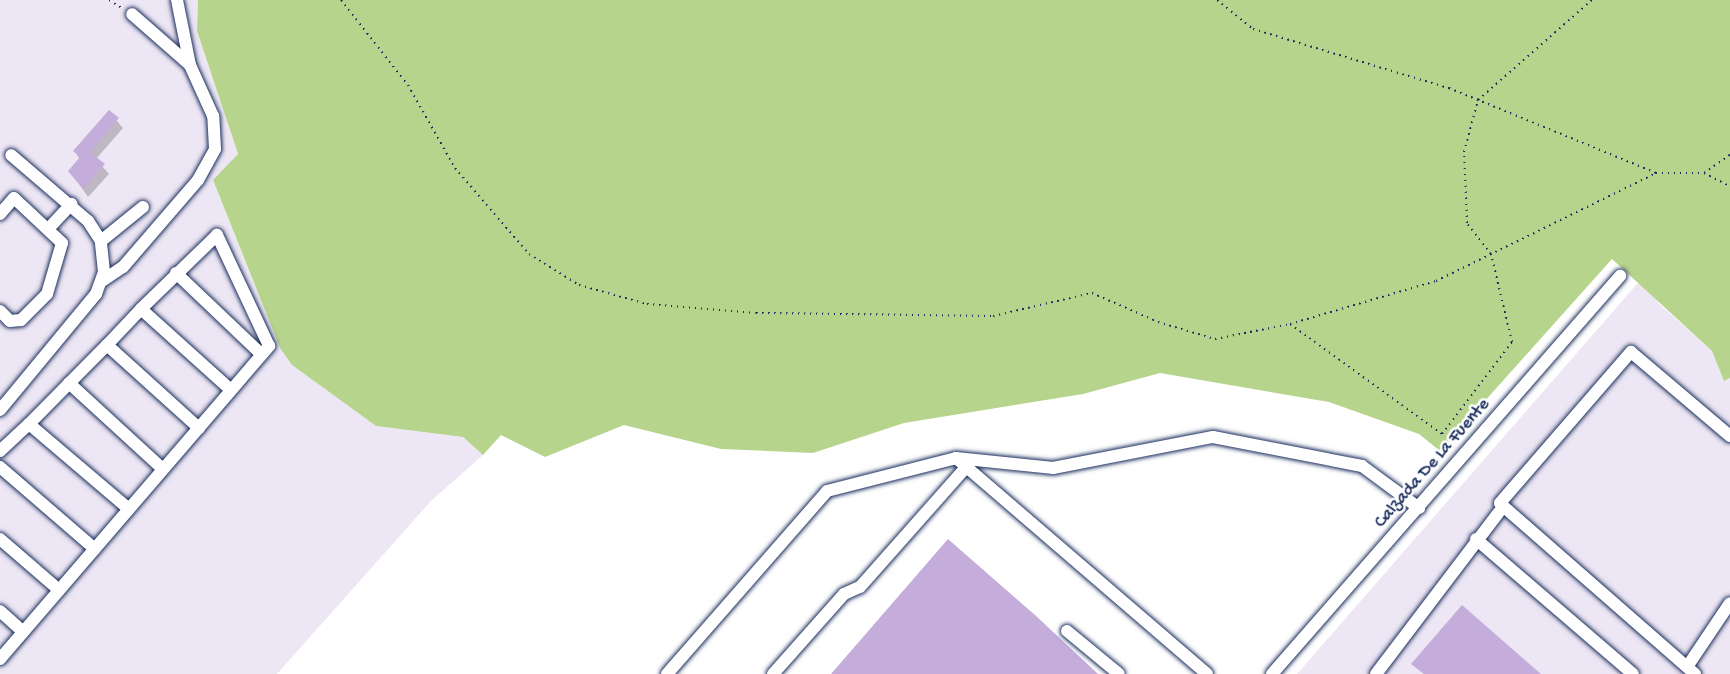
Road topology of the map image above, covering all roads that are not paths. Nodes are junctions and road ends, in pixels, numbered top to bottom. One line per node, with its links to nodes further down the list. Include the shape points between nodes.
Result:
1 (177, 0): 3 (street)
2 (132, 14): 3 (street)
3 (190, 65): 12 (street, via 213,116 215,149 198,180 130,258)
4 (11, 154): 5 (street)
5 (71, 204): 8 (street); 9 (street)
6 (143, 207): 9 (street)
7 (0, 214): 8 (street, via 14,198)
8 (49, 228): 14 (street, via 63,243 51,288 21,320 10,321)
9 (101, 241): 12 (street)
10 (176, 273): 13 (street); 16 (street); 16 (street, via 212,236 225,242 269,346)
11 (1620, 276): 28 (street, Calzada De La Fuente)
12 (102, 281): 19 (street)
13 (141, 309): 15 (street); 18 (street)
14 (0, 311)
15 (107, 345): 17 (street); 21 (street)
16 (261, 354): 18 (street)
17 (69, 383): 20 (street); 27 (street)
18 (231, 390): 21 (street)
19 (0, 410)
20 (29, 424): 23 (street); 29 (street)
21 (199, 428): 27 (street)
22 (1730, 436): 40 (street, via 1631,352 1500,503)
23 (0, 451)
24 (956, 458): 26 (street); 28 (street, via 1053,468 1213,436 1362,466); 42 (street, via 827,491)
25 (0, 467): 33 (street)
26 (966, 467): 41 (street); 43 (street, via 860,587 844,594)
27 (163, 469): 29 (street)
28 (1419, 508): 45 (street, Calzada De La Fuente)
29 (129, 509): 33 (street)
30 (1499, 512): 32 (street)
31 (0, 539): 34 (street)
32 (1476, 539): 46 (street); 47 (street)
33 (95, 549): 34 (street)
34 (59, 590): 38 (street)
35 (1730, 603): 40 (street)
36 (0, 611): 38 (street)
37 (1067, 631): 44 (street)
38 (23, 632): 39 (street)
39 (0, 659)
40 (1692, 669)
41 (1203, 673)
42 (667, 674)
43 (773, 674)
44 (1119, 674)
45 (1272, 674)
46 (1376, 674)
47 (1633, 674)

